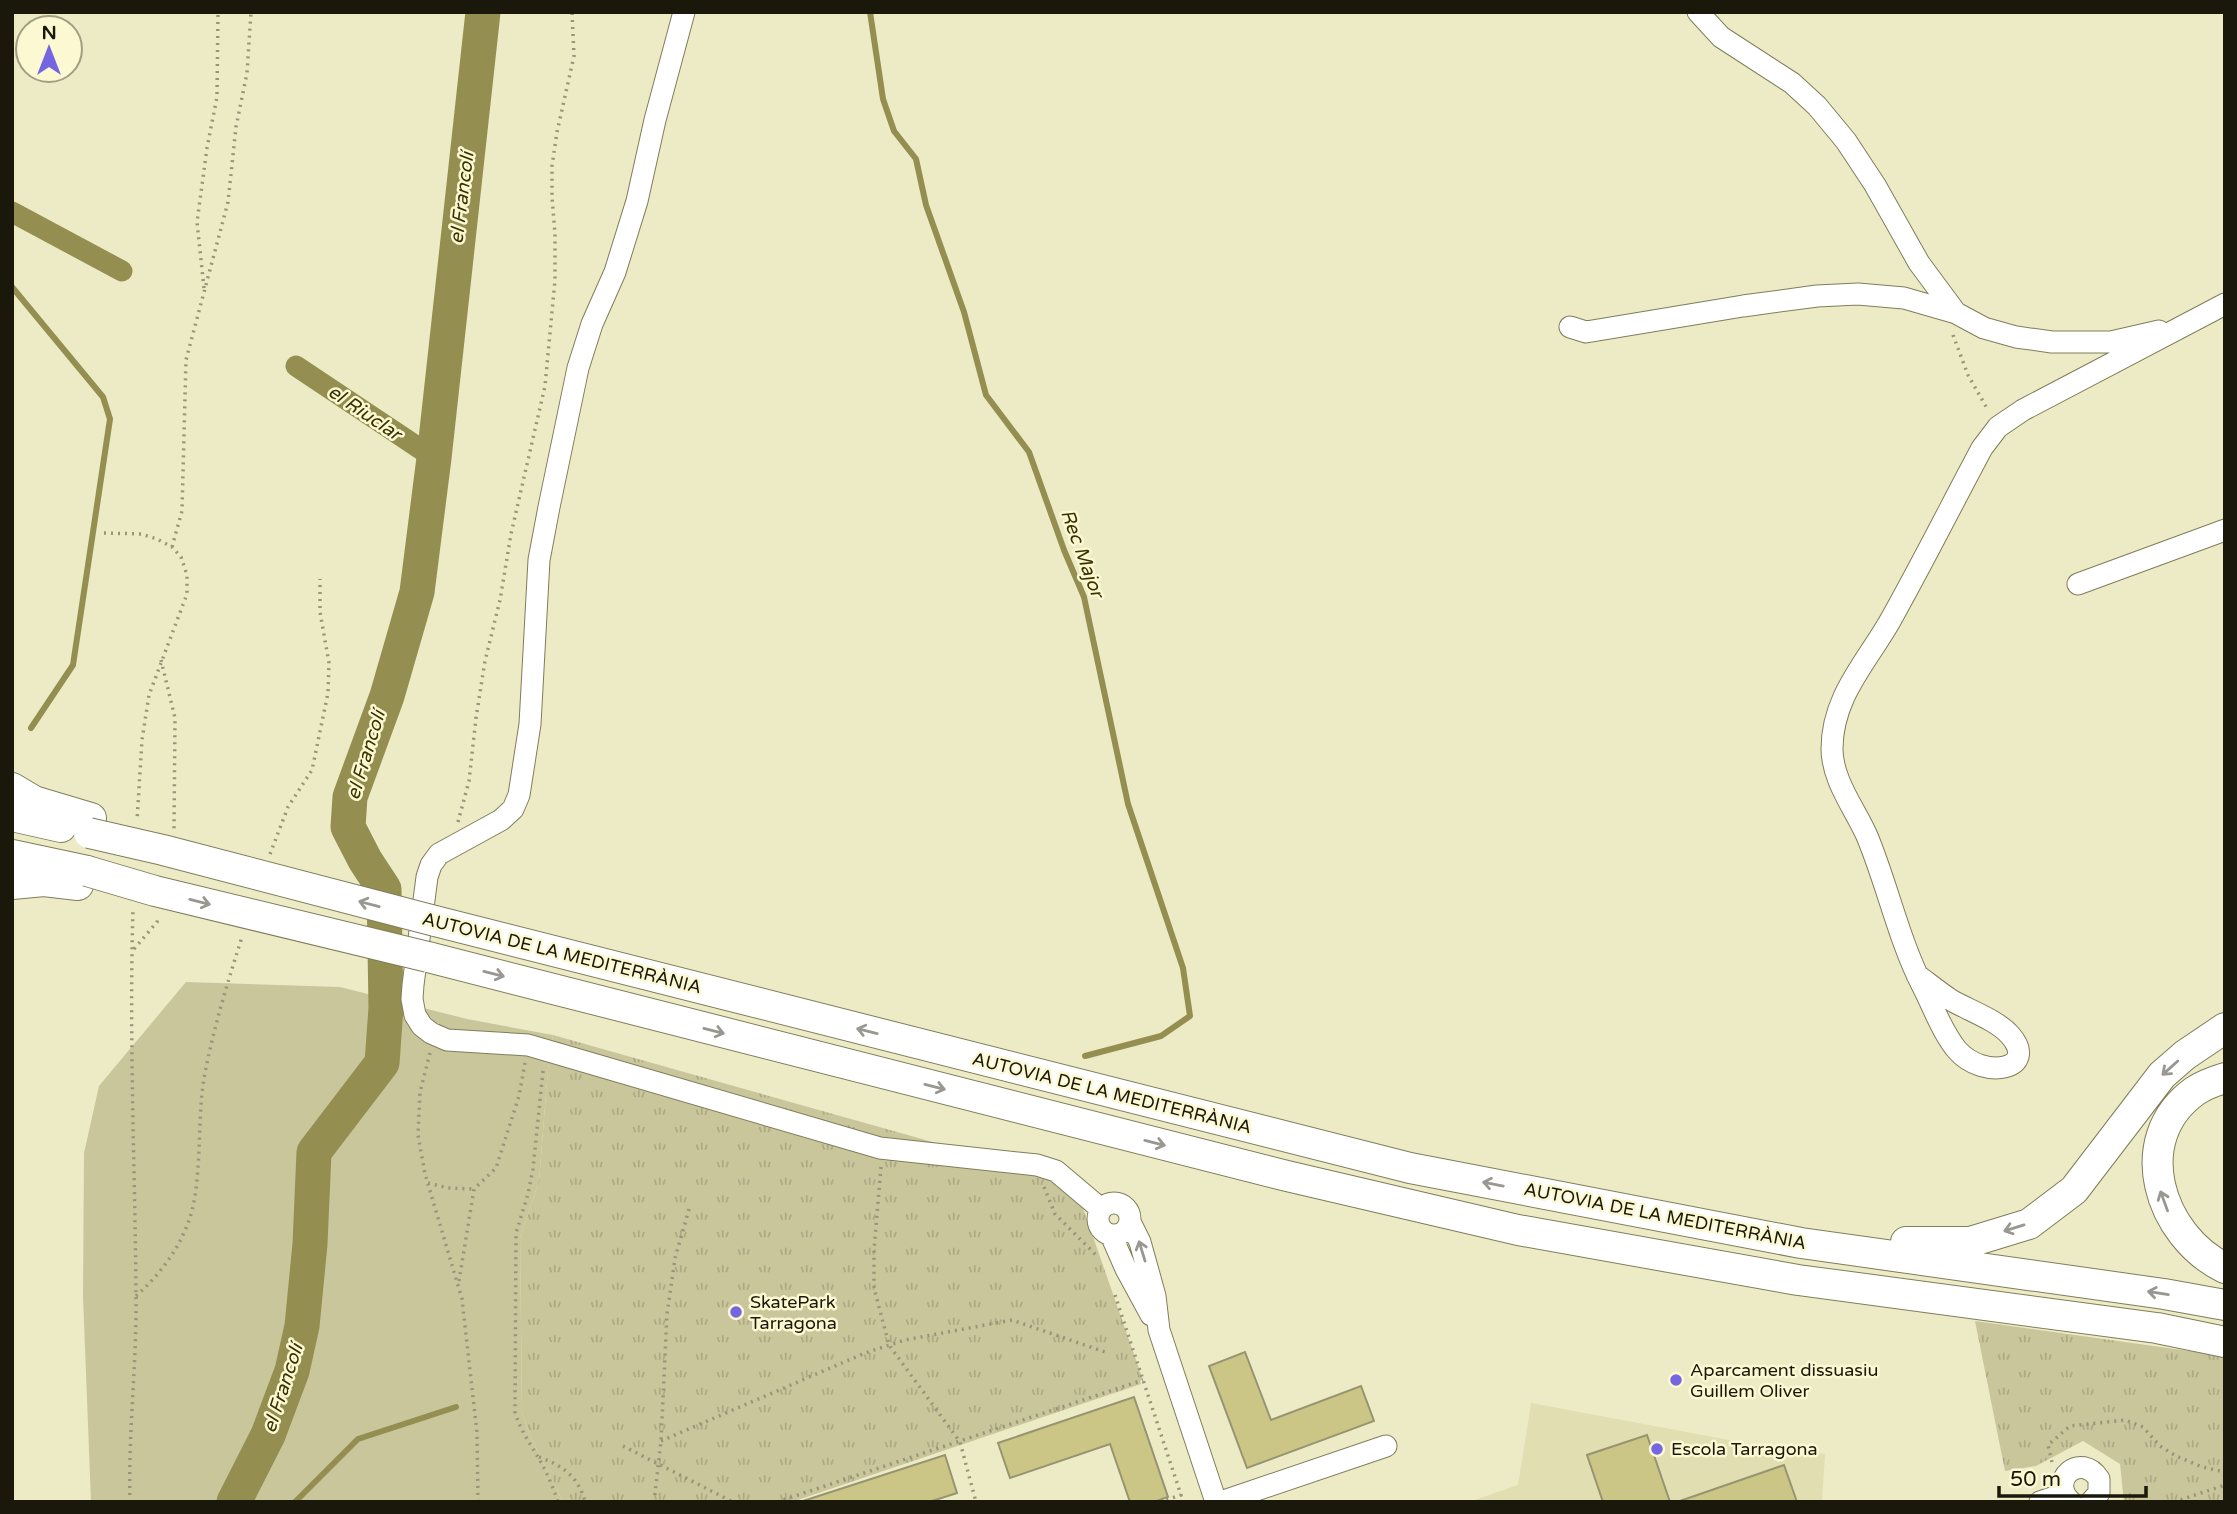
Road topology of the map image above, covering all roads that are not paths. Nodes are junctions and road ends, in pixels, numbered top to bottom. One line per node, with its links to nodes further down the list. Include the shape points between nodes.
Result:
1 (684, 12): 18 (street, via 637,201 615,272 592,324 567,419 539,560 530,724 519,795 501,820 449,847 431,864 412,992 415,1015 422,1026 447,1040 528,1045 880,1148 1037,1165 1056,1171)
2 (1698, 12): 4 (street, via 1721,37 1792,83 1817,106 1861,163)
3 (2225, 304): 5 (street)
4 (1950, 312): 5 (street, via 1984,328 2052,342 2111,342); 6 (street, via 1903,298 1858,294 1742,306 1586,332)
5 (2185, 325): 15 (street, via 1998,427 1982,448 1890,622 1842,697 1834,725 1835,770 1867,836)
6 (1570, 327)
7 (2225, 530): 8 (street)
8 (2078, 584)
9 (12, 788): 11 (highway)
10 (12, 816): 11 (highway, AUTOVIA DE LA MEDITERRÀNIA)
11 (90, 825): 19 (highway, AUTOVIA DE LA MEDITERRÀNIA, one-way to 11, bridge, via 1410,1168 435,921)
12 (12, 855): 13 (highway, AUTOVIA DE LA MEDITERRÀNIA)
13 (86, 879): 14 (highway); 25 (highway, AUTOVIA DE LA MEDITERRÀNIA, one-way to 25, bridge, via 149,901 428,957 1287,1176 1518,1230 1798,1280 2157,1328)
14 (12, 884)
15 (1917, 975): 15 (street, via 1945,1032 1968,1060 1995,1069 2015,1062 2017,1044 2008,1032)
16 (2225, 1028): 19 (highway, one-way to 19, via 2162,1075 2074,1190 2029,1224 1969,1242 1907,1242 1803,1227)
17 (2225, 1078): 22 (highway, one-way to 17, via 2178,1229 2159,1186 2157,1167 2171,1116 2195,1091)
18 (1101, 1209): 20 (street, via 1117,1203 1125,1207); 21 (street, via 1098,1225)
19 (1656, 1215): 23 (highway, AUTOVIA DE LA MEDITERRÀNIA, one-way to 19, via 1801,1242)
20 (1130, 1222): 21 (street, via 1119,1235); 24 (street, one-way to 20, via 1155,1296)
21 (1111, 1235): 24 (street)
22 (2225, 1268)
23 (2225, 1305)
24 (1159, 1330): 28 (street)
25 (2225, 1342)
26 (1386, 1446): 28 (street)
27 (2067, 1498): 29 (street); 30 (street, via 2062,1484 2065,1476 2082,1467 2099,1479 2097,1496)
28 (1219, 1502)
29 (2040, 1502)
30 (2091, 1502)

